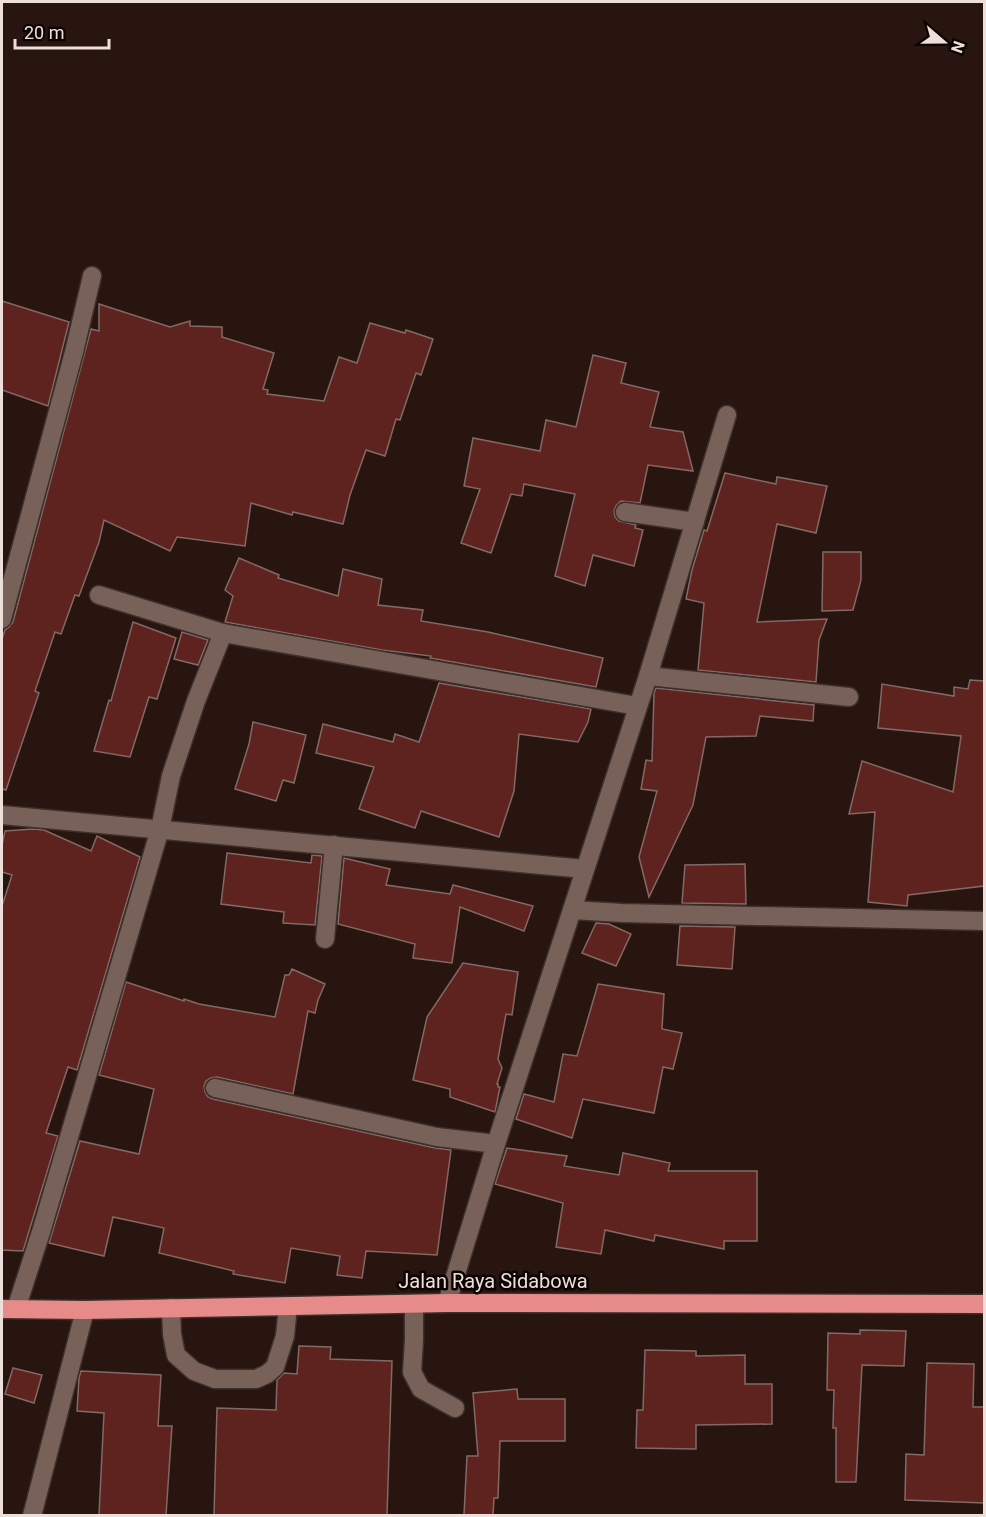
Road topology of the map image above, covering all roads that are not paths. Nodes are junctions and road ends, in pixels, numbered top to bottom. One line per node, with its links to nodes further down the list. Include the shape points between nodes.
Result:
1 (92, 276): 6 (street)
2 (727, 415): 4 (street)
3 (625, 512): 4 (street)
4 (695, 522): 8 (street)
5 (99, 595): 7 (street)
6 (2, 619)
7 (223, 633): 10 (street); 12 (street, via 171,776)
8 (648, 676): 9 (street); 10 (street)
9 (849, 697)
10 (637, 706): 14 (street)
11 (2, 815): 12 (street)
12 (160, 829): 13 (street); 25 (street, via 41,1232)
13 (334, 845): 14 (street); 17 (street)
14 (585, 868): 15 (street)
15 (572, 910): 16 (street); 19 (street)
16 (984, 921)
17 (325, 939)
18 (215, 1088): 19 (street, via 437,1137)
19 (496, 1144): 20 (street)
20 (447, 1303): 21 (highway, Jalan Raya Sidabowa); 22 (highway, Jalan Raya Sidabowa)
21 (414, 1304): 23 (highway, Jalan Raya Sidabowa); 27 (street, via 412,1372 421,1389)
22 (984, 1304)
23 (288, 1306): 24 (highway, Jalan Raya Sidabowa); 24 (street, via 285,1336 275,1367 256,1379 215,1379 194,1371 176,1355)
24 (171, 1308): 26 (highway, Jalan Raya Sidabowa)
25 (9, 1309): 26 (highway, Jalan Raya Sidabowa)
26 (85, 1310): 28 (street)
27 (455, 1408)
28 (32, 1515)

